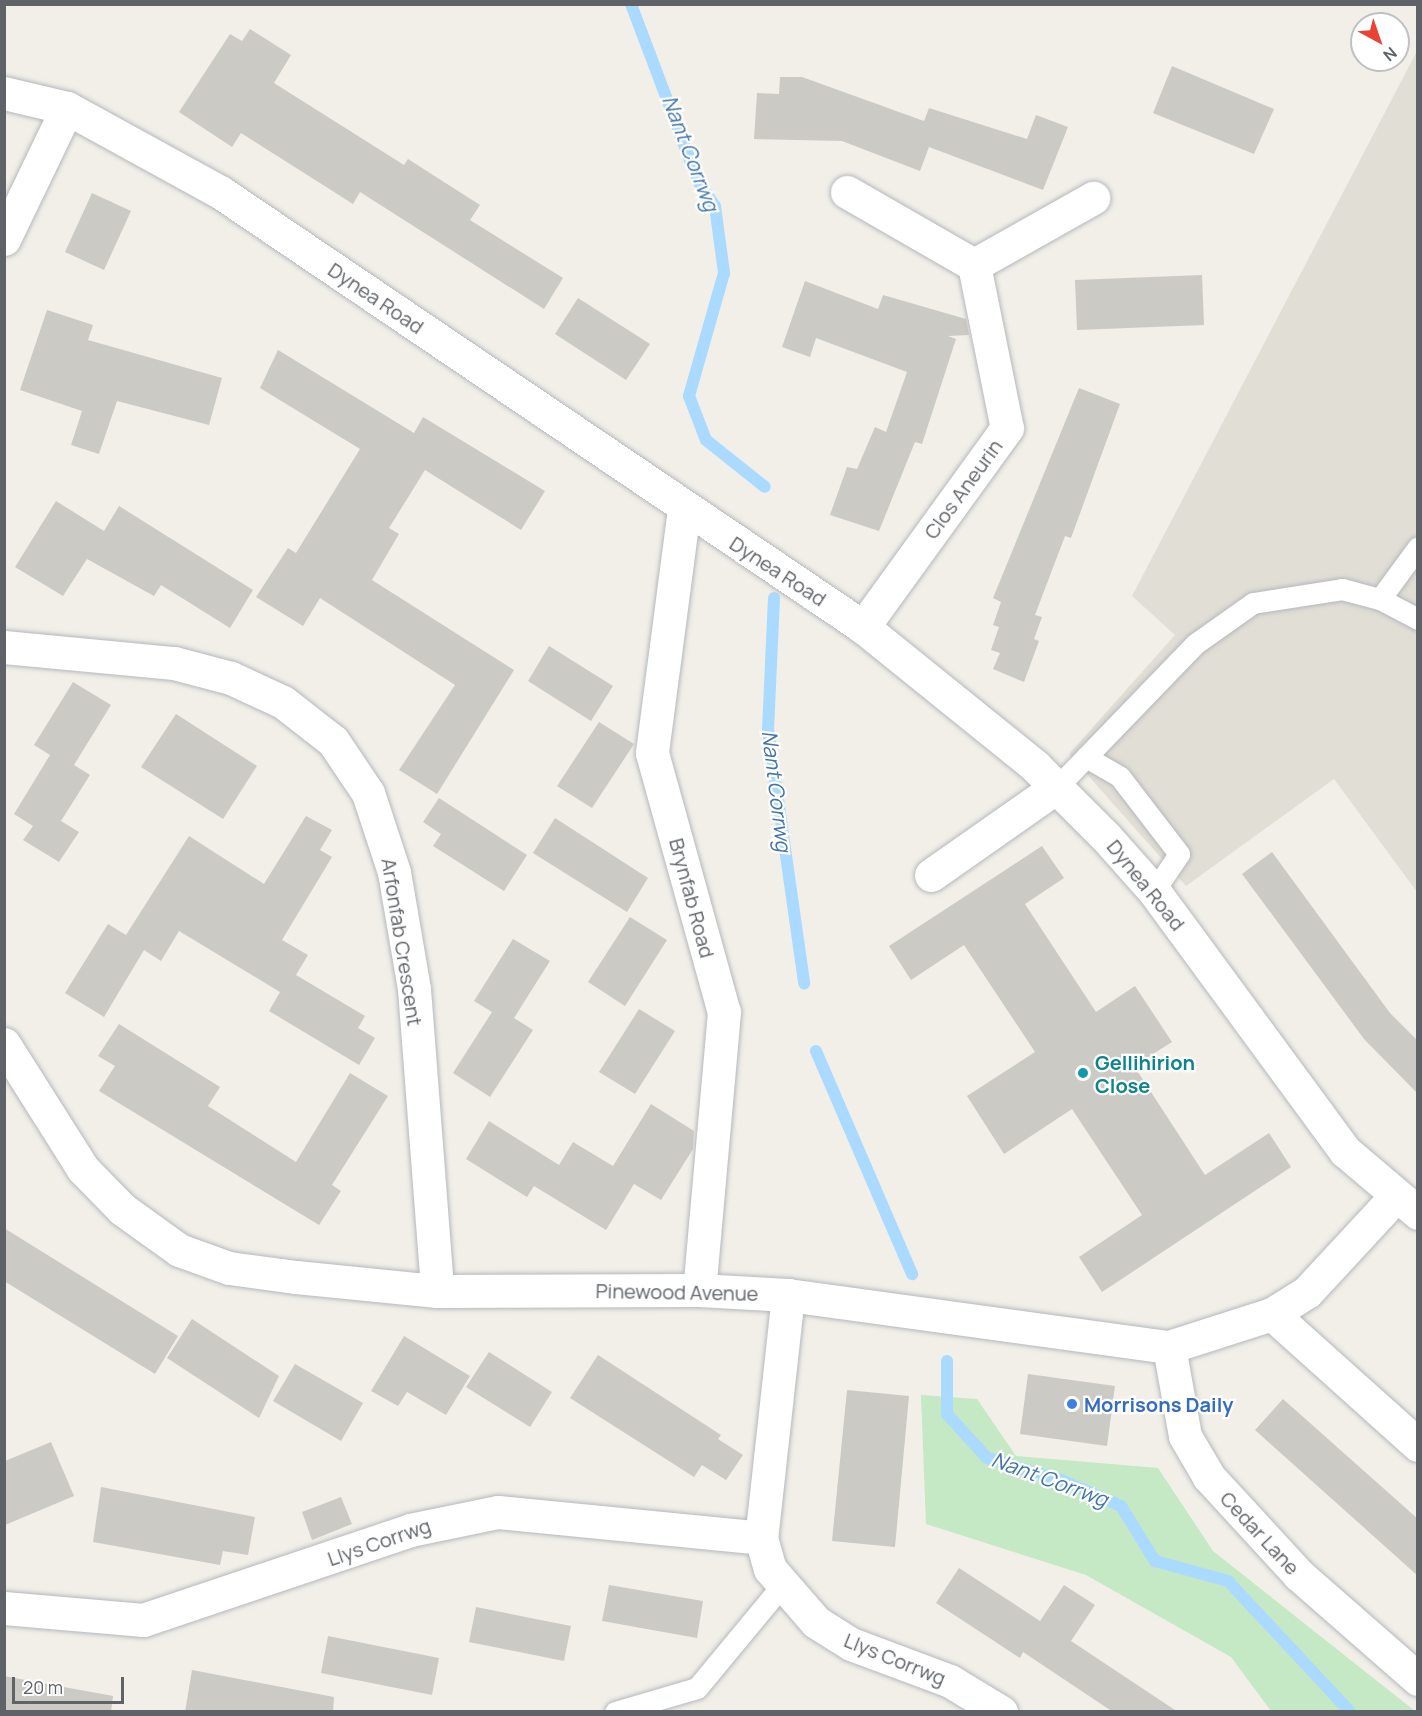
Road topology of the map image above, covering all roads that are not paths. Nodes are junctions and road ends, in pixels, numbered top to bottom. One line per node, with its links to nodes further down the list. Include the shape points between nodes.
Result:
1 (4, 93): 2 (street, Dynea Road)
2 (67, 108): 5 (street); 7 (street, Dynea Road, via 220,192)
3 (847, 192): 6 (street)
4 (1094, 198): 6 (street)
5 (4, 240)
6 (974, 265): 11 (street, Clos Aneurin, via 1007,428)
7 (684, 509): 11 (street, Dynea Road); 19 (street, Brynfab Road, via 652,753 724,1012)
8 (1418, 547): 9 (lane)
9 (1380, 599): 10 (lane); 13 (lane, via 1342,589 1252,603 1195,644)
10 (1418, 619)
11 (862, 627): 14 (street, Dynea Road)
12 (4, 647): 20 (street, Arfonfab Crescent, via 174,663 231,678 283,702 333,741 368,793 394,872 414,989)
13 (1086, 757): 14 (lane); 16 (lane, via 1120,777 1179,854)
14 (1058, 786): 15 (street); 16 (street, Dynea Road)
15 (931, 875)
16 (1154, 891): 18 (street, Dynea Road, via 1345,1151)
17 (4, 1044): 20 (street, Pinewood Avenue, via 83,1169 122,1209 179,1250 229,1268)
18 (1407, 1204): 22 (street, Pinewood Avenue, via 1307,1292)
19 (699, 1290): 20 (street, Pinewood Avenue); 21 (street, Pinewood Avenue)
20 (437, 1291)
21 (788, 1295): 23 (street, Pinewood Avenue); 25 (street, Llys Corrwg)
22 (1272, 1314): 23 (street, Pinewood Avenue); 24 (street)
23 (1169, 1347): 28 (street, Cedar Lane, via 1185,1436 1209,1477 1299,1575)
24 (1418, 1446)
25 (761, 1538): 26 (street, Llys Corrwg, via 770,1569); 27 (street, Llys Corrwg, via 498,1512 410,1530 143,1620)
26 (783, 1584): 29 (lane, via 697,1688); 30 (street, Llys Corrwg, via 816,1622 851,1644 950,1681)
27 (4, 1608)
28 (1418, 1679)
29 (615, 1712)
30 (1001, 1712)

